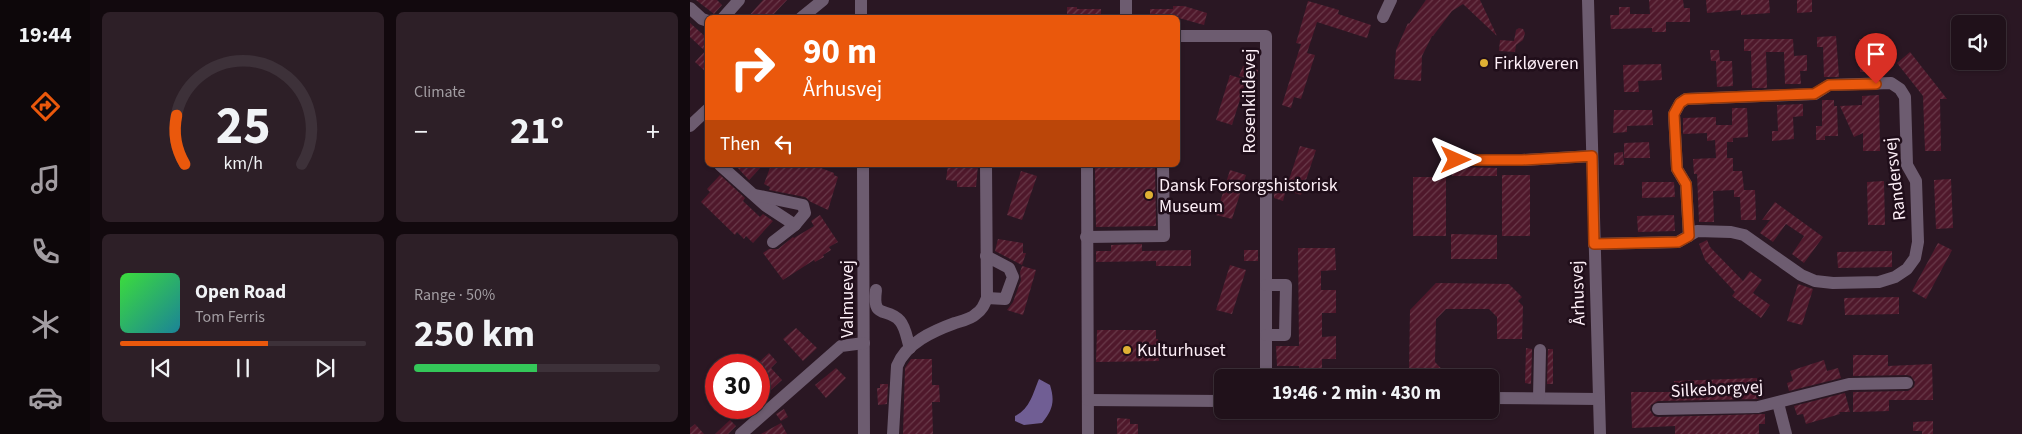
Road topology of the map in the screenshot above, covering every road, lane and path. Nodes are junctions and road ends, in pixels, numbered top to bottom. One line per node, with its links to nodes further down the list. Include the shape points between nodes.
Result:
1 (739, 0): 8 (street)
2 (824, 0): 9 (street)
3 (861, 0): 10 (street)
4 (1126, 0): 11 (street)
5 (1391, 0): 12 (street)
6 (1588, 0): 17 (street, Århusvej)
7 (690, 8): 13 (street)
8 (726, 15)
9 (805, 15)
10 (861, 15)
11 (1126, 15)
12 (1383, 17)
13 (705, 20)
14 (1180, 36): 31 (street, Rosenkildevej, via 1266,36)
15 (705, 112): 16 (street)
16 (690, 126)
17 (1592, 156): 18 (street); 29 (street, Århusvej)
18 (1456, 160)
19 (722, 167): 24 (street)
20 (864, 167): 35 (street, Valmuevej)
21 (986, 167): 30 (street)
22 (1087, 167): 27 (street)
23 (1163, 167): 27 (street, via 1164,236)
24 (752, 195): 25 (street); 25 (street, via 803,205 805,213)
25 (795, 225): 28 (street)
26 (1689, 236): 26 (street, Randersvej, via 1698,231 1744,235 1801,276 1815,281 1879,282 1907,269 1915,258 1918,242 1917,190 1907,165 1905,97 1900,89 1891,83 1829,85 1814,94 1686,99 1680,103 1674,114 1677,169 1686,184); 29 (street, Randersvej, via 1678,242)
27 (1086, 237): 43 (street)
28 (773, 242)
29 (1594, 244): 42 (street, Århusvej)
30 (986, 256): 33 (street); 33 (street, via 1009,268 1014,277 1006,299)
31 (1266, 285): 34 (street, Rosenkildevej); 34 (street, via 1286,286 1286,335)
32 (876, 290): 36 (street, via 874,302 878,311 899,320)
33 (987, 298): 36 (street, via 975,316 944,327)
34 (1266, 335): 38 (street, Rosenkildevej)
35 (864, 343): 47 (street, via 841,346); 48 (street, Valmuevej)
36 (910, 348): 49 (street, via 901,355 897,366)
37 (1540, 350): 41 (street)
38 (1266, 369)
39 (1907, 383): 45 (street, Silkeborgvej, via 1849,384)
40 (1499, 398): 41 (street)
41 (1540, 398): 42 (street)
42 (1599, 399): 51 (street, Århusvej)
43 (1088, 400): 44 (street); 50 (street)
44 (1214, 400)
45 (1778, 403): 46 (street, Silkeborgvej, via 1758,407); 52 (street, Silkeborgvej)
46 (1658, 409)
47 (741, 434)
48 (864, 434)
49 (893, 434)
50 (1088, 434)
51 (1600, 434)
52 (1786, 434)

